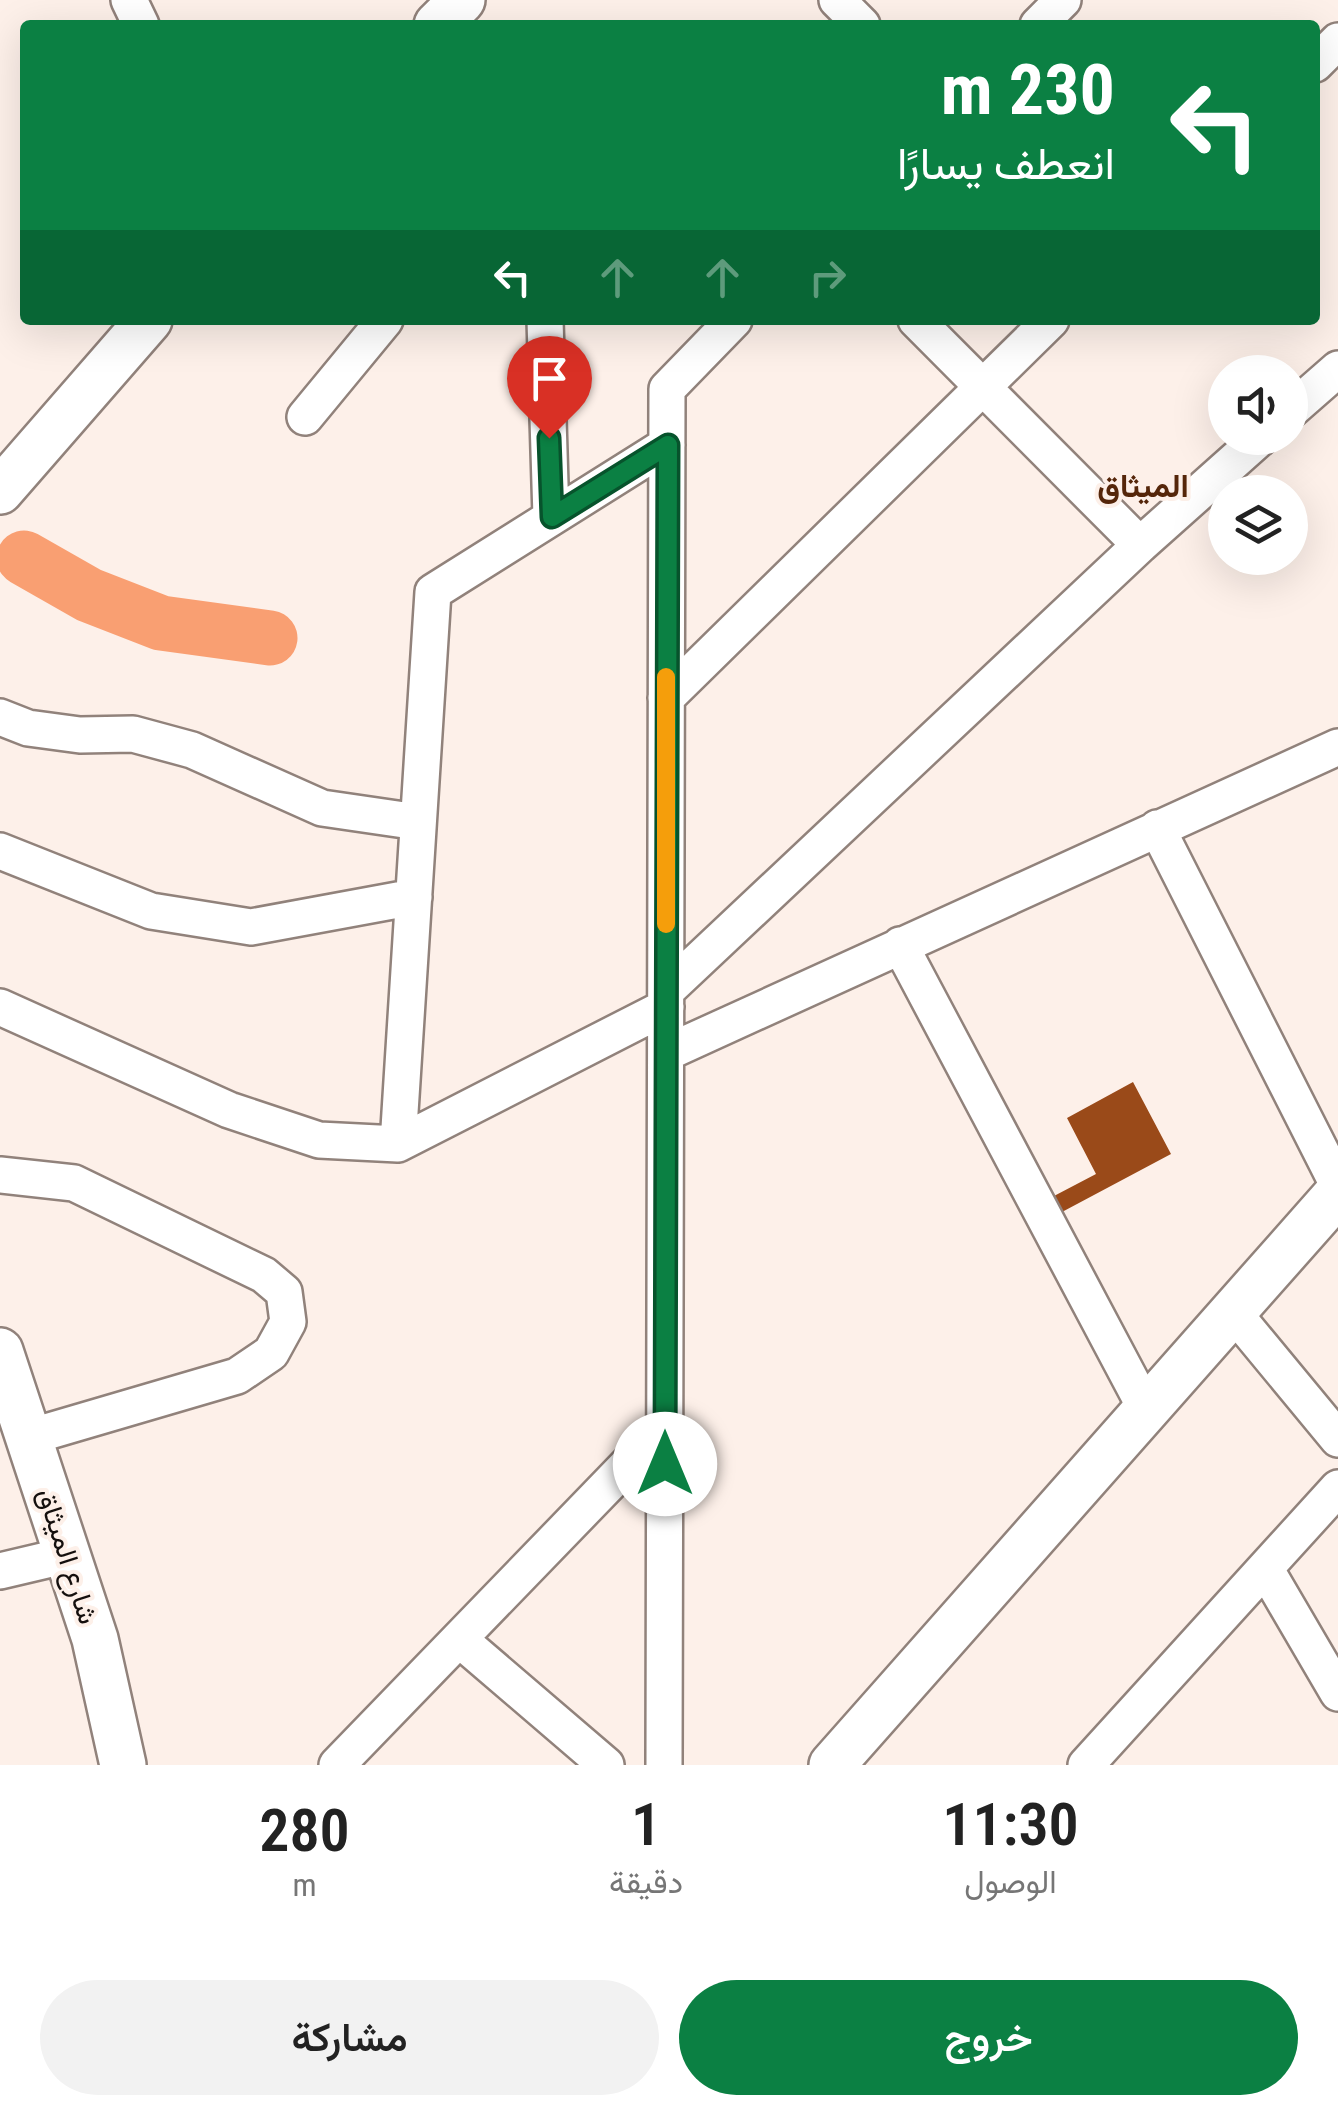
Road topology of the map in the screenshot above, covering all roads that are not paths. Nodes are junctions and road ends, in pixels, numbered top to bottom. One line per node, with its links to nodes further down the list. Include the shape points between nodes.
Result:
1 (837, 0): 3 (street)
2 (1063, 0): 4 (street)
3 (857, 20)
4 (1043, 20)
5 (1338, 41): 6 (street)
6 (1320, 59)
7 (145, 325): 19 (street)
8 (381, 325): 16 (street)
9 (545, 325): 20 (street)
10 (729, 325): 17 (street, via 667,388)
11 (921, 325): 14 (street)
12 (1046, 325): 14 (street)
13 (1335, 379): 15 (street)
14 (982, 386): 21 (street); 22 (street)
15 (1308, 398)
16 (306, 417)
17 (668, 445): 20 (street); 22 (street)
18 (1241, 455): 21 (street)
19 (0, 492)
20 (552, 517): 25 (street, via 433,592)
21 (1140, 545): 30 (street)
22 (666, 698): 30 (street)
23 (0, 717): 25 (street, via 28,728 133,734 192,750 322,808)
24 (1338, 747): 26 (street)
25 (418, 822): 28 (street)
26 (1157, 828): 29 (street); 35 (street)
27 (0, 851): 28 (street, via 150,912 251,927)
28 (414, 897): 33 (street)
29 (900, 945): 32 (street); 38 (street)
30 (666, 999): 32 (street); 33 (street)
31 (0, 1008): 33 (street, via 229,1110 319,1140)
32 (666, 1053): 39 (street)
33 (398, 1144)
34 (0, 1174): 40 (street, via 74,1182 264,1275 284,1292 288,1322 272,1353 237,1376)
35 (1338, 1189): 36 (street)
36 (1233, 1312): 38 (street); 41 (street)
37 (0, 1351): 40 (street, شارع الميثاق)
38 (1146, 1409): 52 (street)
39 (665, 1426): 46 (street); 51 (street)
40 (29, 1438): 43 (street, شارع الميثاق)
41 (1338, 1439)
42 (1338, 1488): 44 (street)
43 (68, 1555): 45 (street); 48 (street, شارع الميثاق, via 95,1638)
44 (1265, 1568): 47 (street); 53 (street)
45 (0, 1571)
46 (459, 1639): 49 (street); 50 (street)
47 (1338, 1693)
48 (123, 1765)
49 (337, 1765)
50 (606, 1765)
51 (664, 1765)
52 (832, 1765)
53 (1086, 1765)

